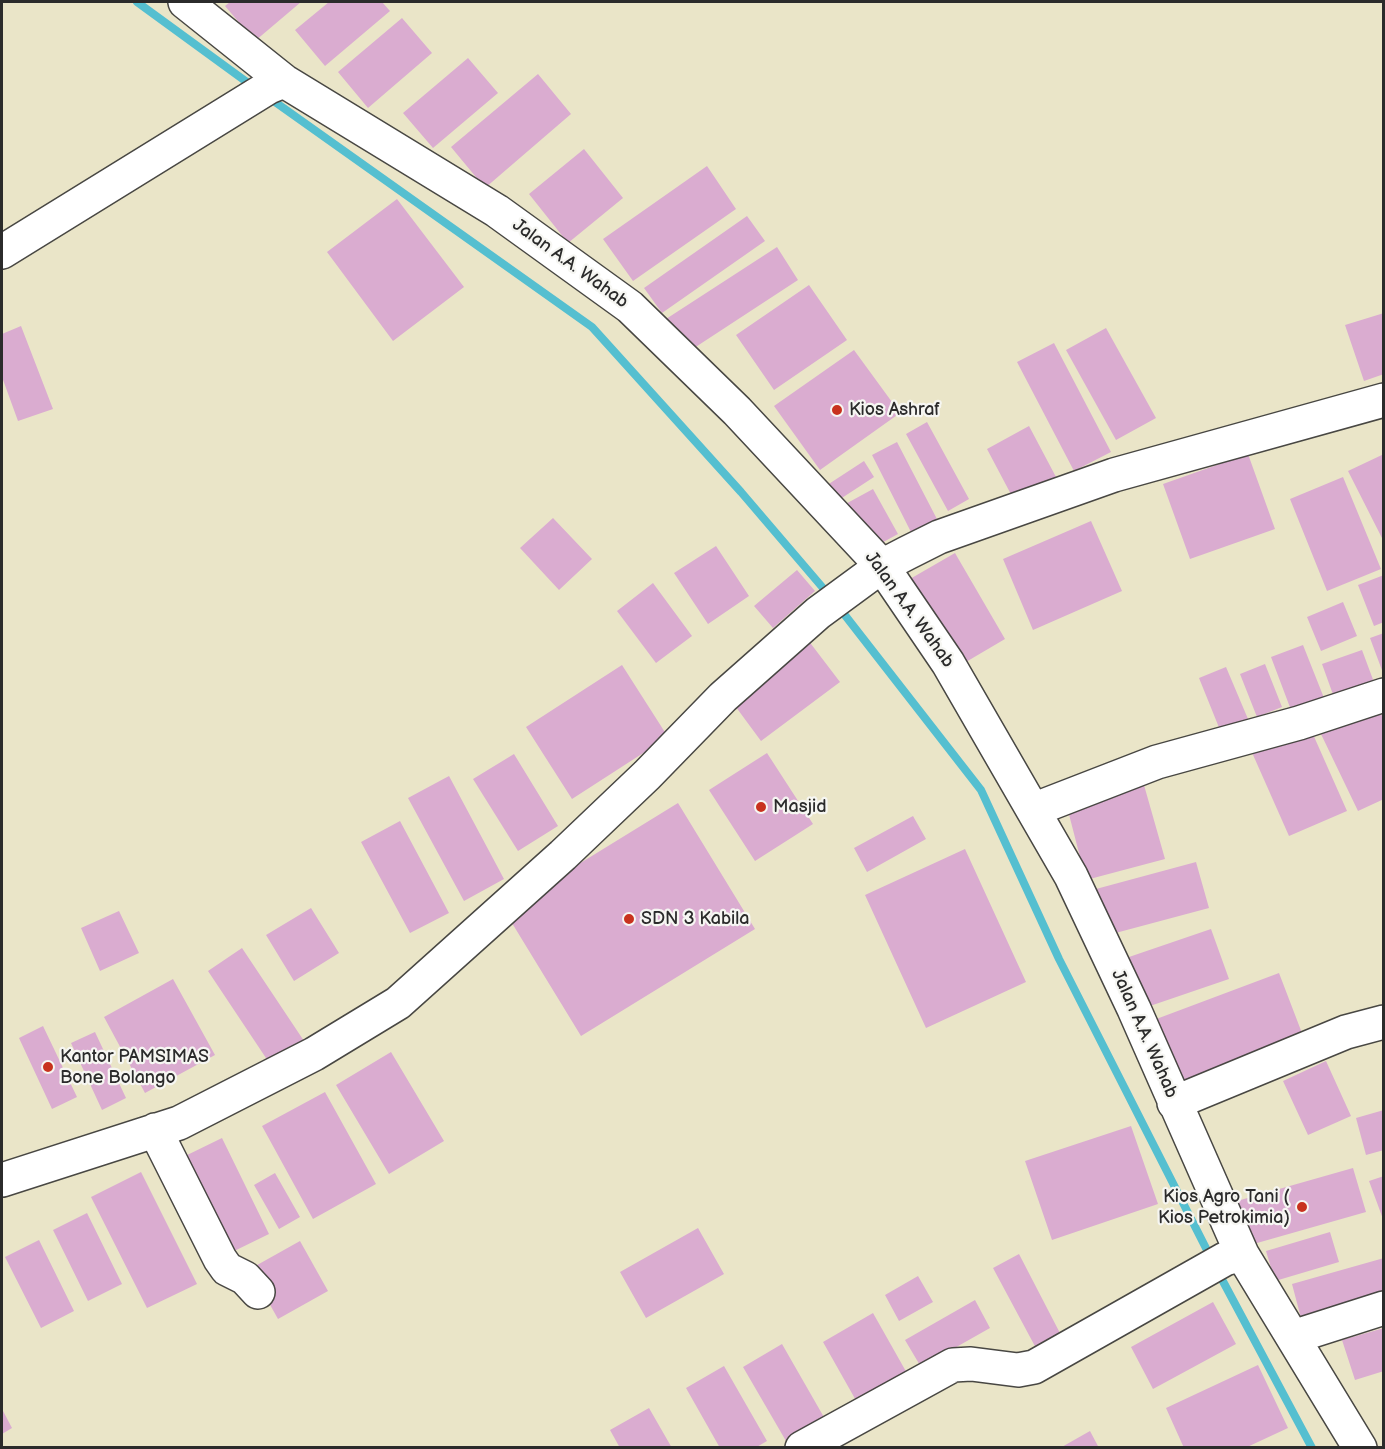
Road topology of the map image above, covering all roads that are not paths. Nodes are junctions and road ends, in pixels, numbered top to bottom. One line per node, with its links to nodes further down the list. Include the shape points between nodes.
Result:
1 (184, 2): 2 (street, Jalan A.A. Wahab)
2 (268, 89): 3 (street); 5 (street, Jalan A.A. Wahab, via 496,210 630,307 737,411)
3 (2, 252)
4 (1383, 399): 5 (street, via 1114,475 939,537)
5 (870, 575): 7 (street, Jalan A.A. Wahab, via 948,663); 10 (street, via 818,613 723,697 613,807 398,1004 248,1089)
6 (1383, 695): 7 (street, via 1157,762)
7 (1033, 810): 9 (street, Jalan A.A. Wahab, via 1076,887)
8 (1383, 1022): 9 (street, via 1347,1032)
9 (1174, 1103): 12 (street, Jalan A.A. Wahab)
10 (155, 1131): 11 (street); 13 (street, via 220,1259)
11 (2, 1180)
12 (1226, 1261): 15 (street, Jalan A.A. Wahab); 16 (street, via 1034,1367 1018,1370 953,1365)
13 (258, 1292)
14 (1383, 1308): 15 (street)
15 (1293, 1337): 17 (street, Jalan A.A. Wahab)
16 (802, 1448)
17 (1360, 1448)

